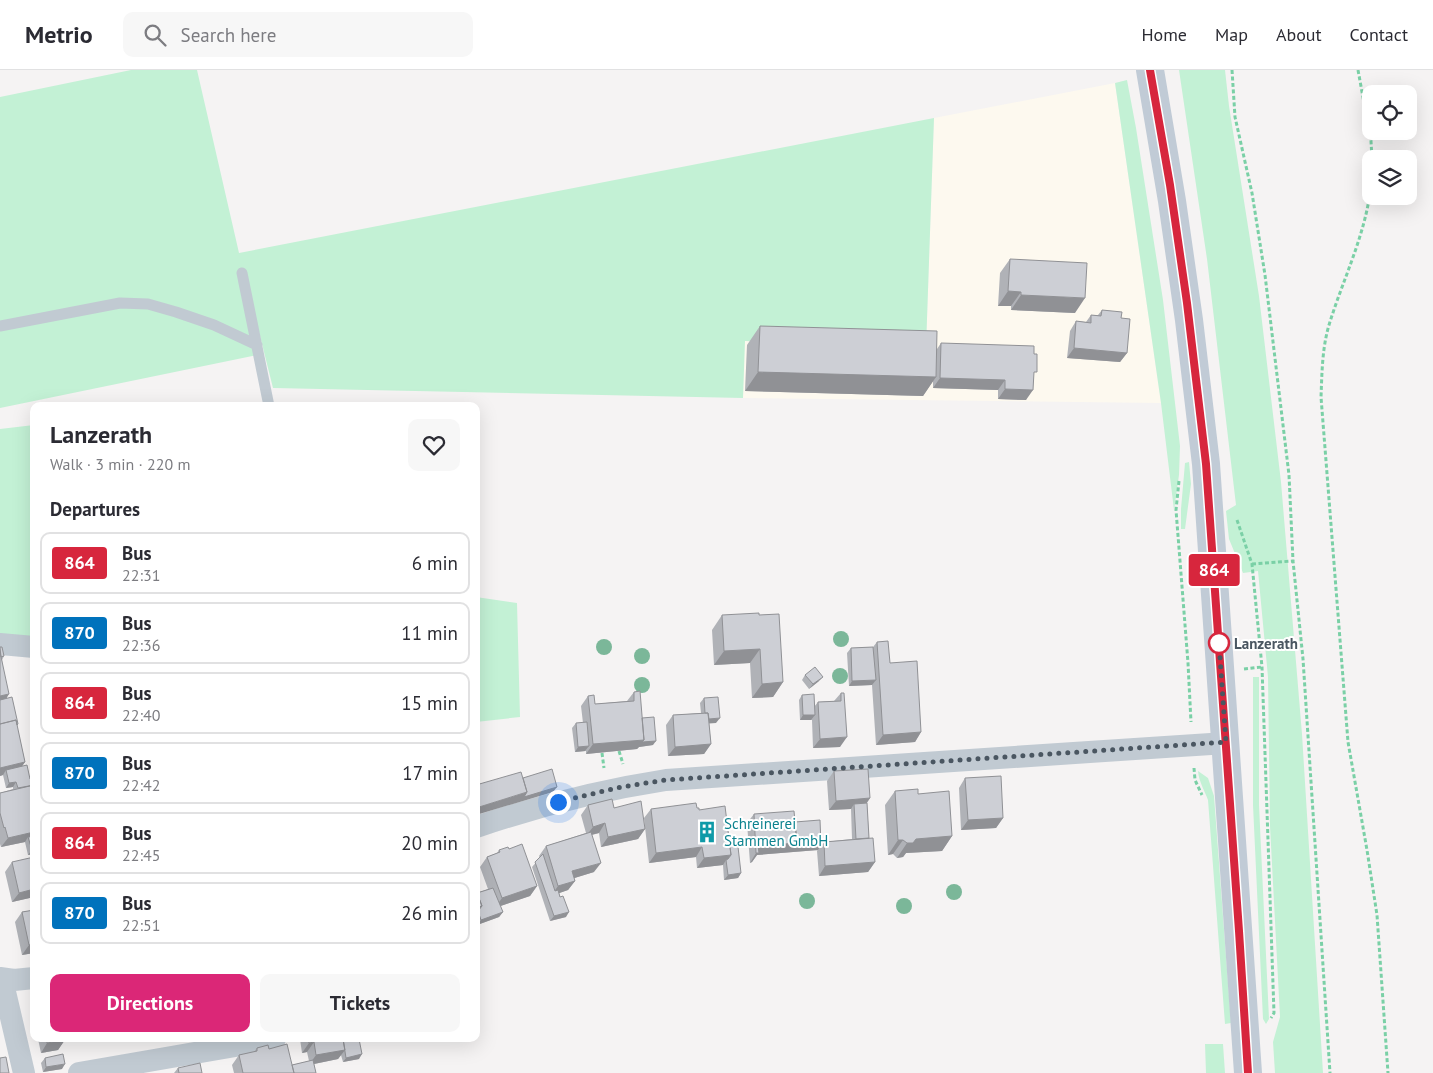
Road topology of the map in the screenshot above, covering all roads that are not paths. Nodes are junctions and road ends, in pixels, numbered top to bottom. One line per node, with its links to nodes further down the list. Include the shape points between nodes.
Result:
1 (1150, 70): 8 (main road, via 1188,311 1206,464)
2 (242, 273): 4 (lane)
3 (0, 326): 4 (lane, via 120,303 148,304 214,326)
4 (256, 345): 5 (lane)
5 (268, 402)
6 (0, 644): 7 (street)
7 (30, 647)
8 (1226, 742): 9 (street, via 666,780 575,797); 15 (main road)
9 (480, 826)
10 (30, 978): 11 (street)
11 (1, 979): 13 (street)
12 (258, 1042): 14 (street)
13 (24, 1073)
14 (79, 1073)
15 (1248, 1073)

